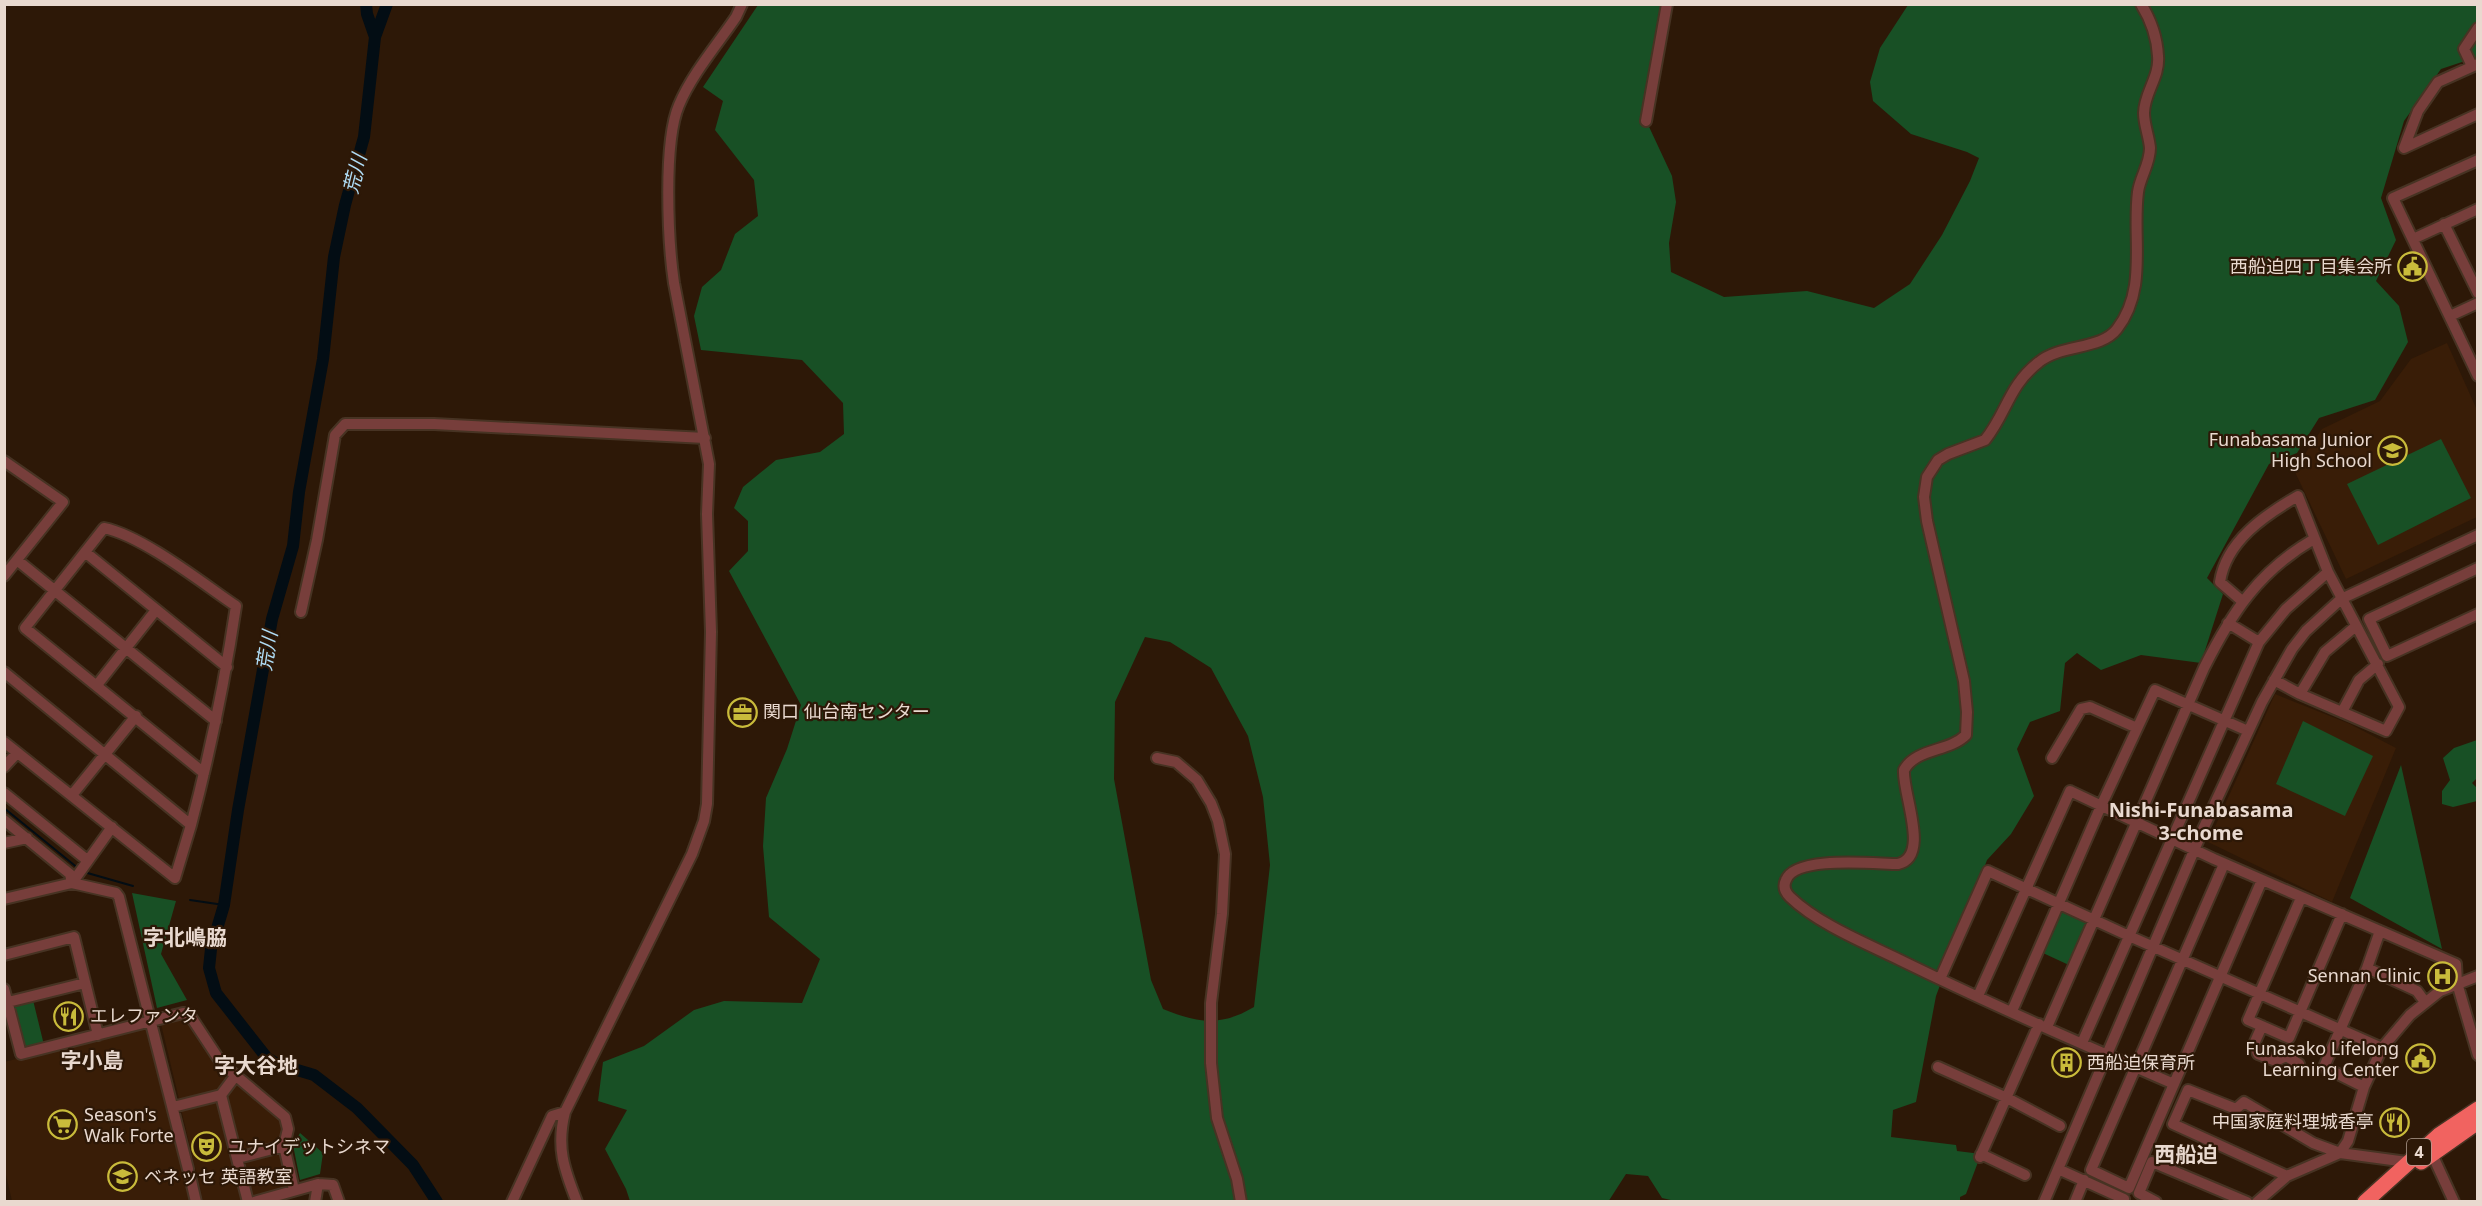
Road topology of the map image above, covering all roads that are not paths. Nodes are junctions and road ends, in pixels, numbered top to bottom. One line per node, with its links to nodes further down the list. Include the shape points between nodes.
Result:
1 (742, 4): 16 (street, via 688,86 672,130 670,255)
2 (1667, 4): 7 (street)
3 (2141, 4): 84 (street, via 2154,30 2159,58 2144,112 2149,159 2139,188 2137,272 2130,305 2110,336 2040,360 2011,392 1985,440 1938,460 1924,486 1927,520 1964,681 1965,735 1915,759 1904,770 1914,841 1908,861 1812,864 1797,869 1786,879 1785,888 1790,896 1821,918)
4 (2478, 28): 5 (street, via 2464,49)
5 (2475, 65): 6 (street, via 2438,82 2418,111 2404,148)
6 (2478, 114)
7 (1646, 121)
8 (2478, 160): 11 (street, via 2393,198)
9 (2478, 208): 10 (street)
10 (2444, 224): 11 (street); 12 (street)
11 (2413, 238): 14 (street)
12 (2478, 293)
13 (2478, 303): 14 (street)
14 (2450, 316): 15 (street)
15 (2478, 376)
16 (705, 438): 29 (street, via 434,424 345,424 335,435); 113 (street, via 709,464 711,632 704,821 687,864)
17 (4, 461): 21 (street, via 63,502)
18 (2477, 537): 26 (street)
19 (2314, 539): 23 (street); 27 (street, via 2279,563); 27 (street, via 2298,496 2264,518 2234,548 2221,574 2220,582)
20 (85, 552): 25 (street); 28 (street); 36 (street, via 104,528 117,531 236,606)
21 (17, 560): 24 (street); 25 (street)
22 (2478, 568): 30 (street, via 2369,619 2387,656)
23 (2328, 572): 26 (street); 33 (street, via 2286,609)
24 (4, 576)
25 (54, 590): 34 (street); 39 (street, via 25,628)
26 (2341, 599): 32 (street); 38 (street, via 2306,631)
27 (2242, 601): 31 (street)
28 (156, 610): 34 (street); 36 (street)
29 (301, 612)
30 (2478, 614)
31 (2228, 623): 33 (street); 41 (street)
32 (2356, 626): 35 (street); 40 (street, via 2325,652)
33 (2259, 642): 44 (street)
34 (126, 648): 39 (street); 45 (street)
35 (2378, 664): 42 (street, via 2359,680); 42 (street, via 2399,707 2386,731)
36 (227, 667): 45 (street)
37 (4, 672): 50 (street)
38 (2274, 680): 40 (street); 47 (street)
39 (97, 685): 43 (street)
40 (2300, 694): 42 (street)
41 (2190, 705): 44 (street); 46 (street, via 2155,690); 59 (street)
42 (2342, 712)
43 (136, 716): 50 (street); 54 (street)
44 (2225, 719): 47 (street); 63 (street)
45 (216, 721): 54 (street)
46 (2137, 728): 52 (street, via 2090,707 2080,709); 57 (street)
47 (2248, 731): 65 (street)
48 (4, 742): 49 (street)
49 (17, 753): 53 (street); 56 (street)
50 (106, 755): 56 (street); 60 (street)
51 (1157, 758): 134 (street, via 1176,762 1197,780 1215,812 1225,854 1211,1003 1211,1063 1217,1118 1237,1179)
52 (2052, 758)
53 (4, 767)
54 (204, 773): 60 (street)
55 (4, 793): 66 (street)
56 (72, 795): 61 (street)
57 (2101, 806): 59 (street); 70 (street, via 2070,791); 73 (street)
58 (4, 820): 62 (street)
59 (2137, 823): 63 (street); 75 (street)
60 (191, 825): 61 (street, via 175,878)
61 (112, 827): 66 (street)
62 (27, 838): 64 (street); 68 (street)
63 (2171, 839): 65 (street); 77 (street)
64 (4, 843)
65 (2194, 850): 67 (street); 78 (street)
66 (87, 860): 68 (street)
67 (2224, 864): 69 (street); 80 (street)
68 (75, 879): 72 (street); 94 (street, via 119,897)
69 (2262, 880): 71 (street); 83 (street)
70 (2025, 889): 73 (street); 84 (street, via 1988,871); 89 (street)
71 (2301, 897): 74 (street); 88 (street)
72 (4, 899)
73 (2060, 905): 75 (street); 92 (street)
74 (2342, 914): 76 (street); 93 (street)
75 (2094, 921): 77 (street); 95 (street)
76 (2380, 931): 81 (street); 86 (street, via 2456,964)
77 (2129, 936): 78 (street); 99 (street)
78 (2154, 948): 80 (street); 101 (street)
79 (4, 955): 85 (street, via 74,937)
80 (2182, 960): 83 (street); 105 (street)
81 (2367, 968): 91 (street, via 2417,991); 97 (street)
82 (2478, 976): 86 (street)
83 (2221, 977): 88 (street); 107 (street)
84 (1940, 979): 89 (street)
85 (85, 983): 90 (street); 98 (street)
86 (2457, 983): 91 (street); 102 (street)
87 (4, 989): 90 (street)
88 (2259, 994): 93 (street); 96 (street, via 2248,1020)
89 (1978, 996): 92 (street)
90 (8, 1002): 98 (street, via 21,1054)
91 (2426, 1002): 100 (street)
92 (2012, 1011): 95 (street)
93 (2300, 1012): 96 (street, via 2289,1038); 97 (street)
94 (151, 1021): 98 (street); 106 (street, via 189,1014 222,1064); 111 (street)
95 (2043, 1026): 99 (street); 110 (street)
96 (2262, 1026): 103 (street, via 2254,1044 2258,1054 2276,1061 2286,1056)
97 (2341, 1030): 100 (street); 108 (street, via 2325,1067)
98 (98, 1035)
99 (2082, 1043): 101 (street)
100 (2382, 1048): 108 (street)
101 (2106, 1054): 105 (street); 121 (street)
102 (2478, 1055)
103 (2300, 1064)
104 (1938, 1067): 110 (street)
105 (2134, 1067): 107 (street); 107 (street, via 2091,1170 2129,1188)
106 (236, 1075): 109 (street); 116 (street, via 285,1117 288,1129)
107 (2174, 1084)
108 (2364, 1088): 117 (street, via 2348,1141)
109 (221, 1095): 111 (street); 119 (street)
110 (2007, 1098): 115 (street); 122 (street, via 1981,1155)
111 (173, 1107): 127 (street)
112 (2478, 1109): 120 (highway, 4)
113 (565, 1112): 132 (street, via 552,1116); 133 (street, via 561,1152)
114 (2478, 1122): 118 (highway, 4)
115 (2060, 1126)
116 (284, 1146): 119 (street); 126 (street)
117 (2340, 1153): 120 (street); 123 (street); 123 (street, via 2313,1143 2244,1102 2236,1109 2188,1090 2173,1124)
118 (2432, 1154): 142 (highway, 4); 143 (street)
119 (238, 1158): 128 (street)
120 (2407, 1162): 141 (highway, 4)
121 (2058, 1169): 124 (street); 135 (street)
122 (2025, 1175)
123 (2287, 1176): 140 (street)
124 (2084, 1180): 136 (street); 137 (street, via 2124,1199)
125 (318, 1184): 126 (street); 130 (street); 131 (street, via 333,1185)
126 (294, 1190): 129 (street)
127 (196, 1202)
128 (248, 1202)
129 (254, 1202)
130 (315, 1202)
131 (339, 1202)
132 (512, 1202)
133 (577, 1202)
134 (1240, 1202)
135 (2044, 1202)
136 (2075, 1202)
137 (2123, 1202)
138 (2156, 1202): 139 (street, via 2139,1193 2152,1162)
139 (2247, 1202)
140 (2257, 1202)
141 (2365, 1202)
142 (2377, 1202)
143 (2454, 1202)

